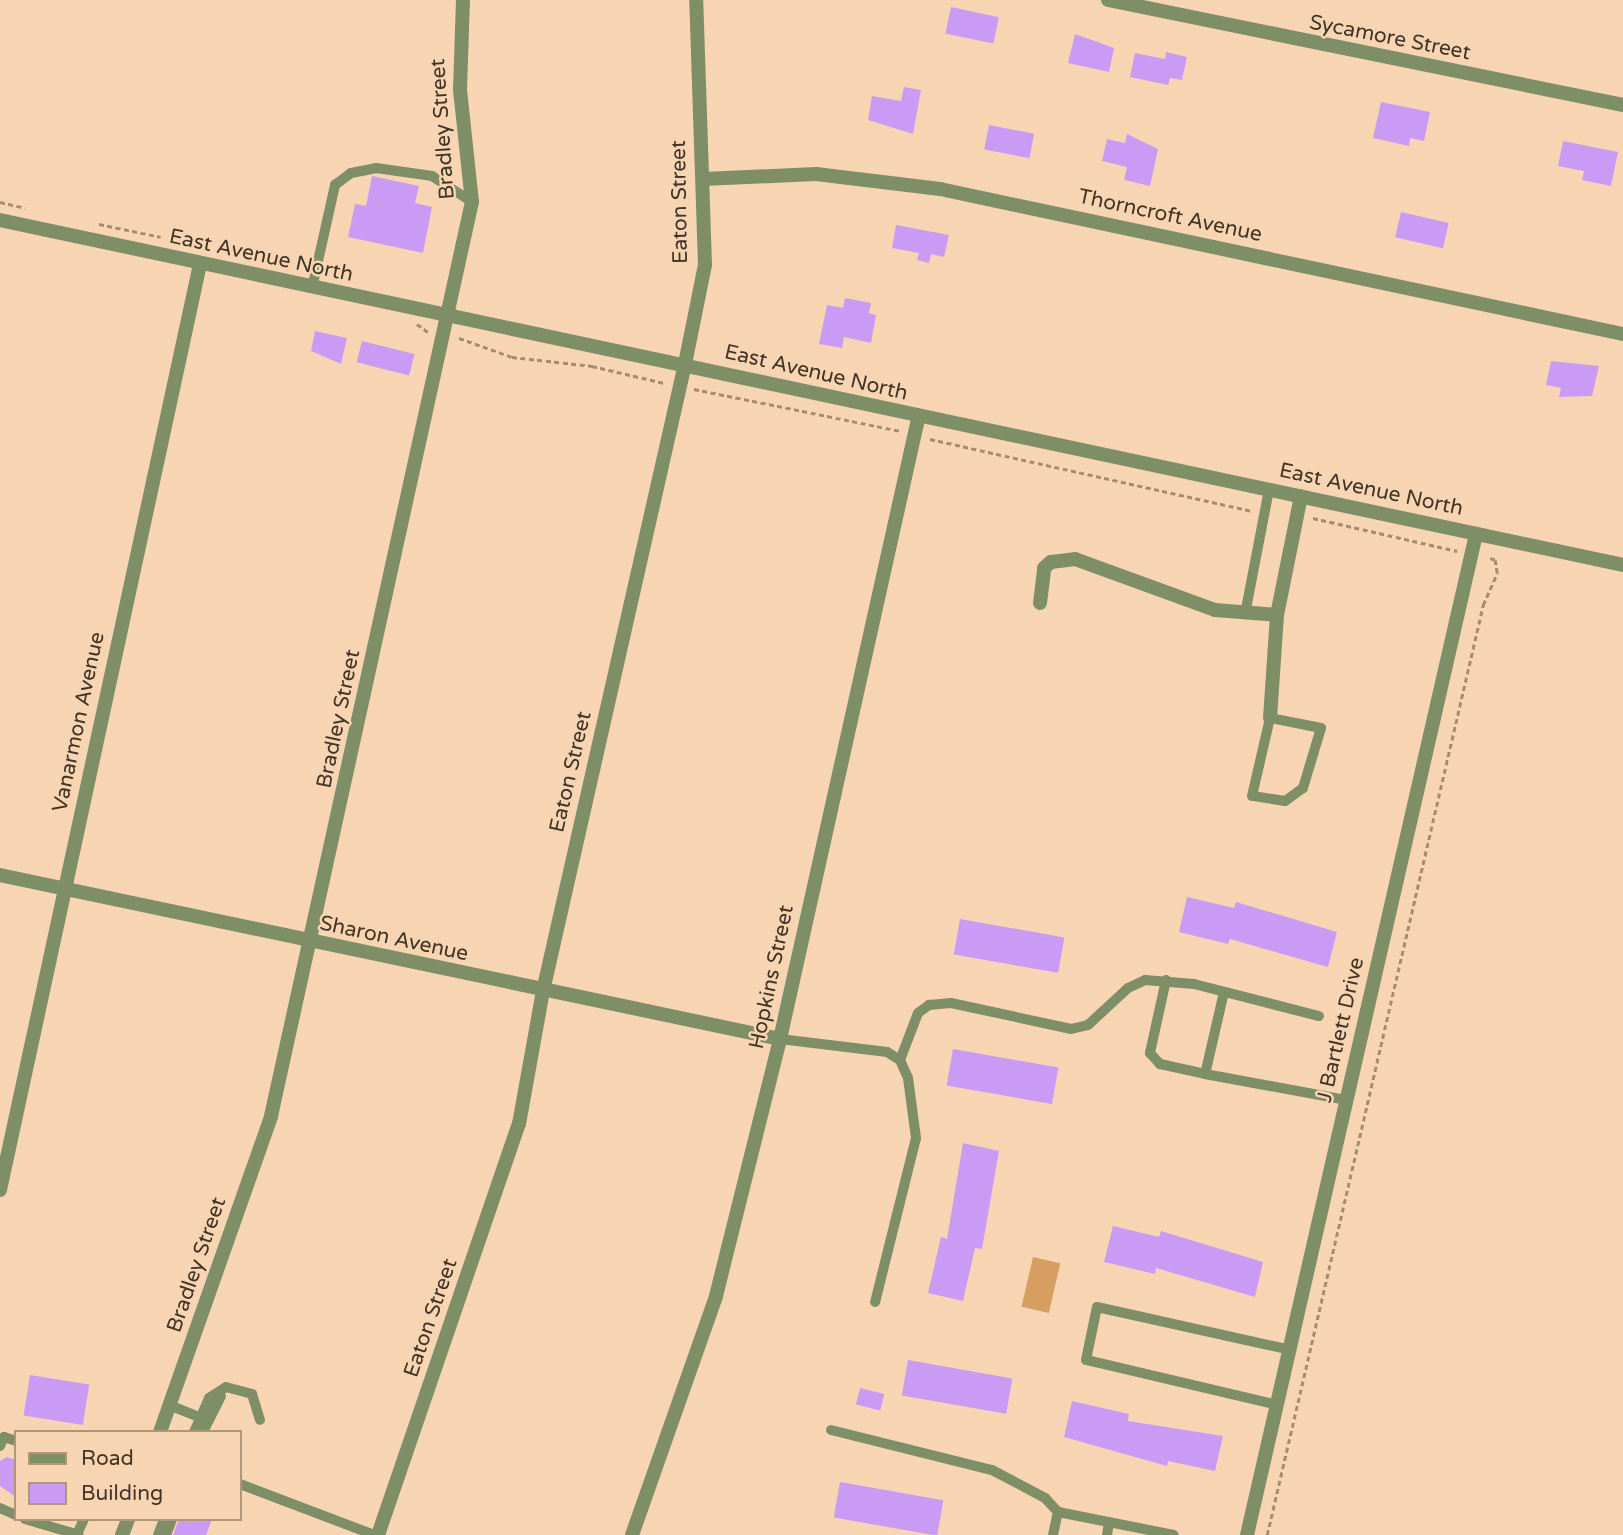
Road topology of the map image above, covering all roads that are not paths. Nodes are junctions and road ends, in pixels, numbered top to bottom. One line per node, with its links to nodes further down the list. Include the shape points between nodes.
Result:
1 (463, 0): 6 (street, Bradley Street, via 460,90)
2 (696, 0): 5 (street, Eaton Street)
3 (1108, 0): 4 (street, Sycamore Street)
4 (1623, 105)
5 (703, 179): 11 (street, Thorncroft Avenue, via 816,174 940,189); 12 (street, Eaton Street, via 705,265)
6 (472, 202): 9 (lane, via 432,176 376,168 351,173 335,185); 10 (street, Bradley Street)
7 (0, 220): 8 (street, East Avenue North)
8 (200, 264): 9 (street, East Avenue North); 23 (street, Vanarmon Avenue)
9 (312, 289): 10 (street, East Avenue North)
10 (443, 317): 12 (street, East Avenue North); 24 (street, Bradley Street)
11 (1623, 334)
12 (685, 364): 13 (street, East Avenue North); 26 (street, Eaton Street)
13 (918, 419): 14 (street, East Avenue North); 29 (street, Hopkins Street)
14 (1269, 489): 15 (street, East Avenue North); 19 (lane)
15 (1301, 496): 16 (street, East Avenue North); 20 (street)
16 (1476, 534): 17 (street, East Avenue North); 32 (street, J Bartlett Drive)
17 (1623, 565)
18 (1040, 603): 19 (street, via 1044,568 1061,559 1102,566 1215,610)
19 (1246, 609): 20 (street)
20 (1277, 615): 21 (street)
21 (1270, 718): 21 (lane, via 1321,728 1303,788 1284,801 1252,796)
22 (0, 875): 23 (street, Sharon Avenue)
23 (65, 889): 24 (street, Sharon Avenue); 33 (street, Vanarmon Avenue)
24 (311, 944): 26 (street, Sharon Avenue); 38 (street, Bradley Street, via 271,1116)
25 (1166, 979): 27 (lane); 30 (lane, via 1128,988 1099,1017 1072,1029 951,1003 929,1005 918,1013); 31 (lane, via 1150,1053 1160,1064)
26 (543, 991): 29 (street, Sharon Avenue); 50 (street, Eaton Street, via 519,1124)
27 (1223, 992): 28 (lane); 31 (lane)
28 (1319, 1016)
29 (780, 1040): 30 (lane, via 887,1052); 51 (street, Hopkins Street, via 716,1296)
30 (900, 1060): 34 (lane, via 917,1116 916,1138)
31 (1205, 1074): 32 (lane)
32 (1346, 1100): 35 (street, J Bartlett Drive)
33 (0, 1189)
34 (875, 1302)
35 (1287, 1349): 37 (street, J Bartlett Drive); 37 (lane, via 1097,1307 1086,1360)
36 (245, 1389): 39 (lane, via 217,1391); 40 (lane, via 257,1402); 43 (lane, via 215,1400)
37 (1274, 1404): 55 (street, J Bartlett Drive)
38 (169, 1405): 39 (lane); 41 (street, Bradley Street)
39 (199, 1417): 42 (lane)
40 (260, 1420)
41 (161, 1430)
42 (195, 1430)
43 (204, 1430)
44 (831, 1430): 46 (lane, via 992,1470 1045,1498)
45 (242, 1485): 50 (lane)
46 (1058, 1512): 48 (lane); 52 (lane)
47 (32, 1521): 49 (lane)
48 (1110, 1522): 53 (lane); 54 (lane)
49 (78, 1535)
50 (376, 1535)
51 (632, 1535)
52 (1053, 1535)
53 (1107, 1535)
54 (1174, 1535)
55 (1247, 1535)

